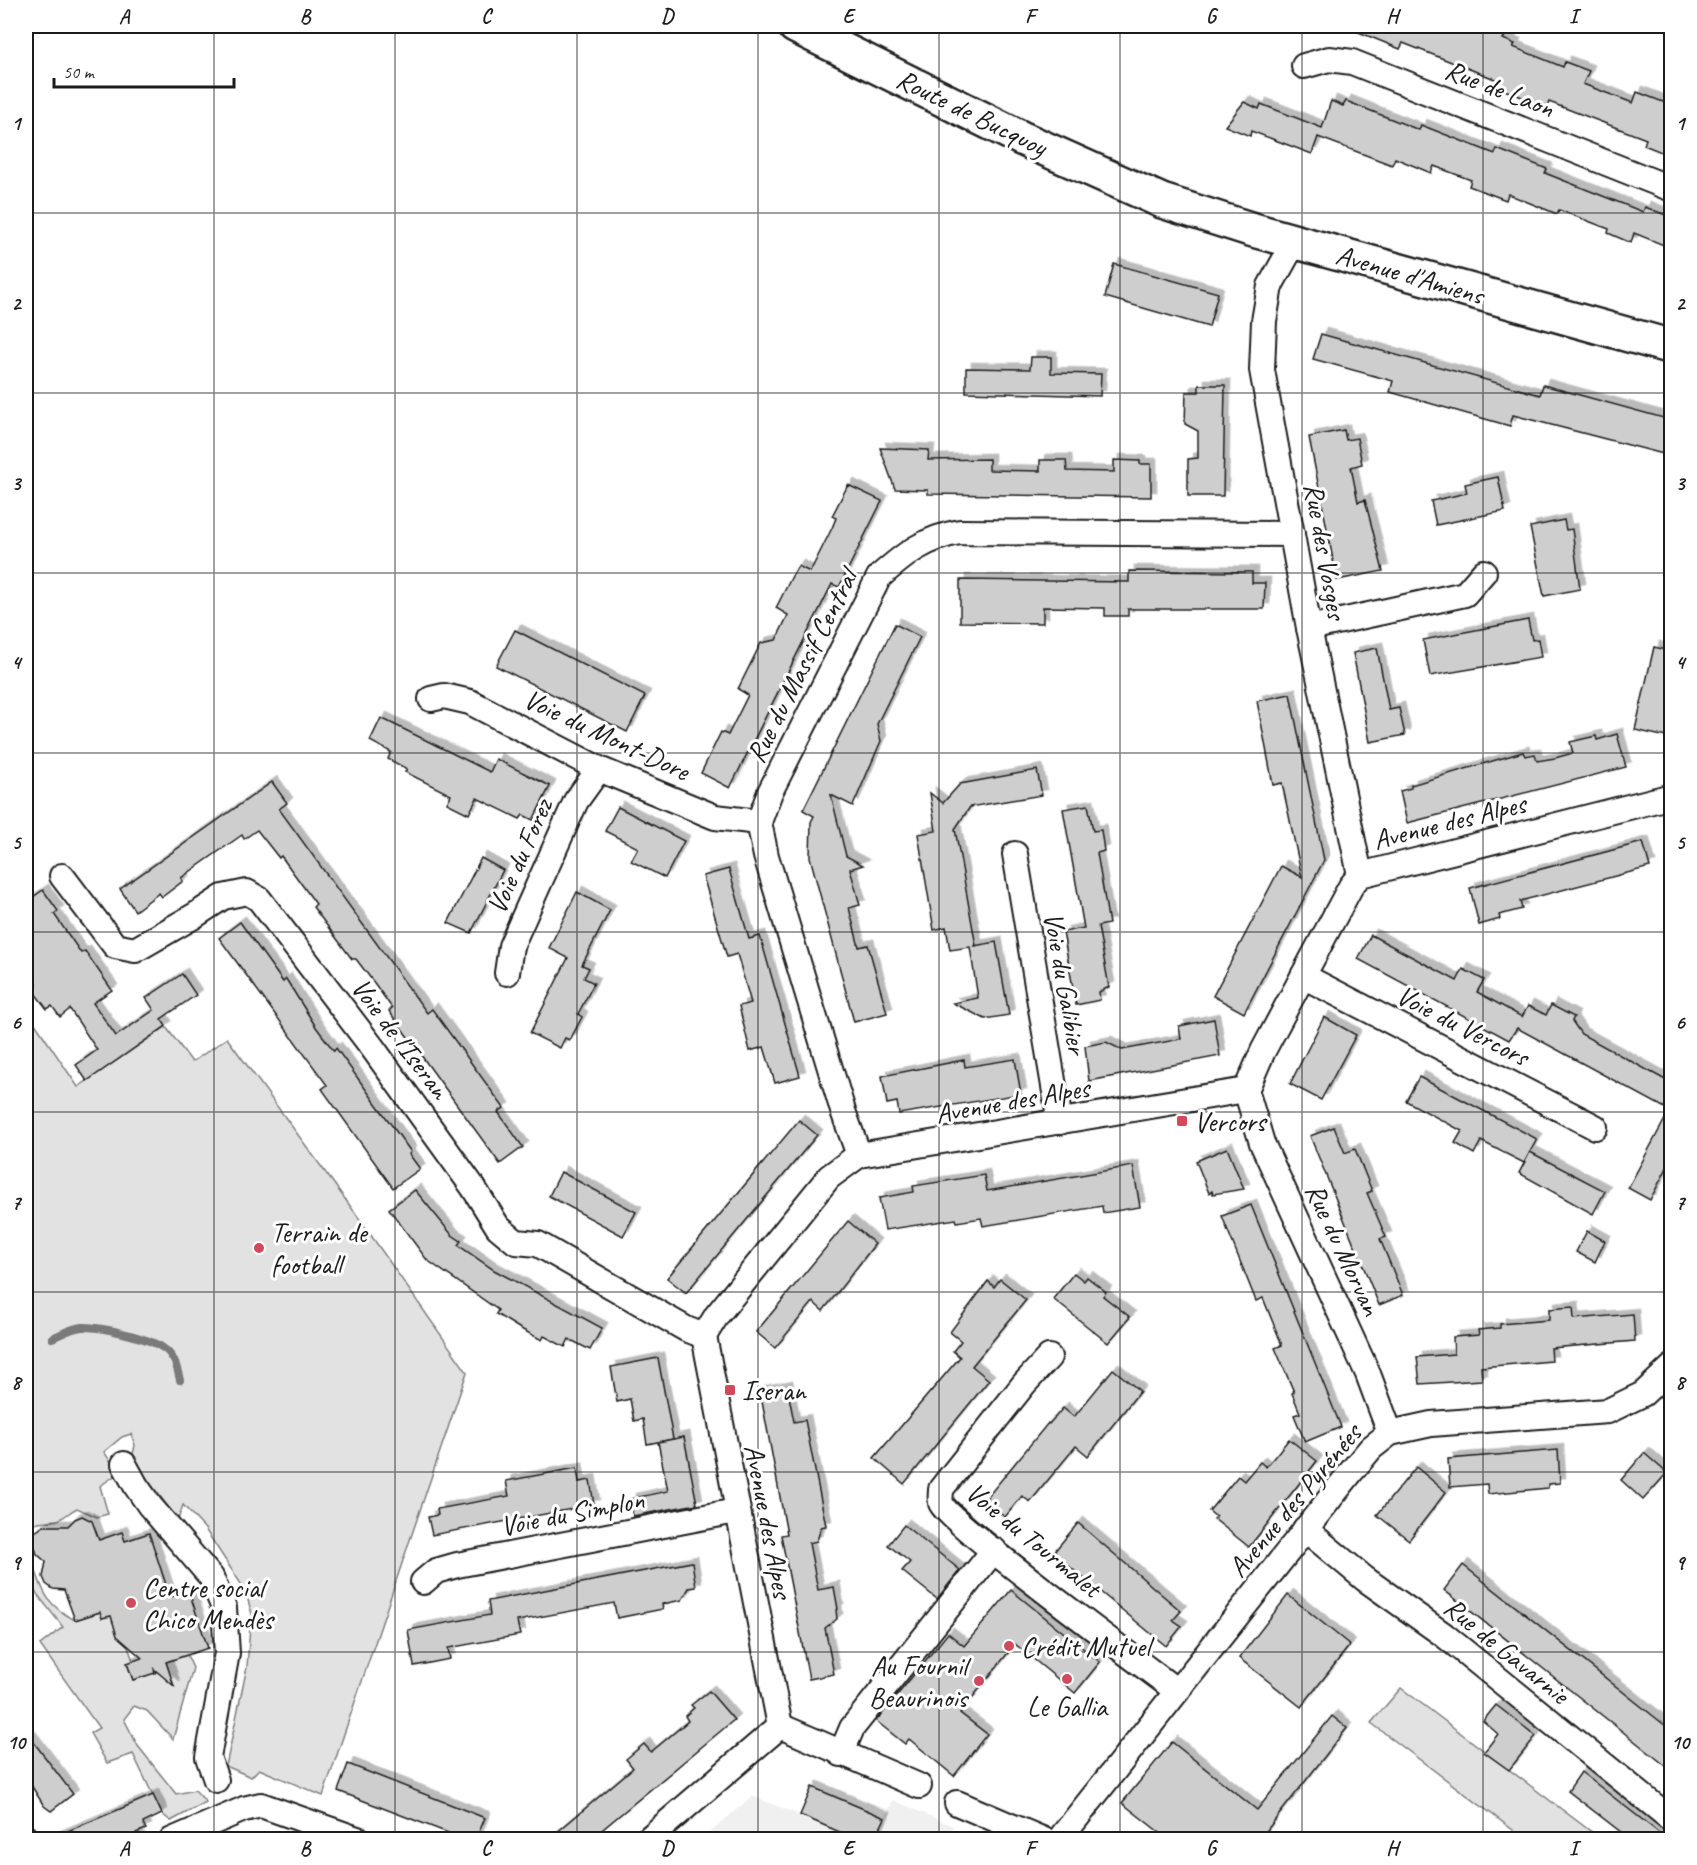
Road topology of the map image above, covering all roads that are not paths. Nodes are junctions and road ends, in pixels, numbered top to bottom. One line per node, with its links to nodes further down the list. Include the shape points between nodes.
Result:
1 (795, 26): 4 (main road, Route de Bucquoy, via 1021,138)
2 (1304, 66): 3 (street, Rue de Laon, via 1329,59 1352,62)
3 (1671, 189)
4 (1150, 196): 5 (main road, Avenue d'Amiens)
5 (1295, 242): 6 (main road, Avenue d'Amiens); 7 (street, Rue des Vosges, via 1270,286 1262,347 1262,370)
6 (1671, 347)
7 (1292, 534): 9 (street, Rue des Vosges); 13 (street, Rue du Massif Central, via 960,532 937,536 905,554 879,577 770,792)
8 (1484, 572): 9 (street, via 1465,594)
9 (1309, 628): 15 (street, Rue des Vosges)
10 (431, 699): 11 (street, Voie du Mont-Dore, via 444,696 470,702)
11 (599, 769): 13 (street, Voie du Mont-Dore, via 715,817); 17 (street, Voie du Forez, via 576,801 511,946)
12 (1671, 796): 15 (street, Avenue des Alpes)
13 (759, 822): 22 (street, via 769,867)
14 (1015, 854): 20 (street, Voie du Galibier)
15 (1360, 875): 18 (street, Avenue des Alpes)
16 (62, 876): 23 (street, Voie de l'Iseran, via 115,946 135,950 223,897 247,892 259,899 372,1047 498,1227 516,1242 538,1244 676,1324)
17 (507, 973)
18 (1303, 976): 19 (street, Avenue des Alpes); 21 (street, Voie du Vercors)
19 (1245, 1090): 20 (street, Avenue des Alpes); 26 (street, Rue du Morvan, via 1262,1143 1368,1374)
20 (1060, 1122): 22 (street, Avenue des Alpes)
21 (1595, 1127)
22 (859, 1155): 23 (street, Avenue des Alpes, via 829,1177)
23 (704, 1336): 28 (street, Avenue des Alpes)
24 (1049, 1357): 30 (street, Voie du Tourmalet, via 941,1490 941,1503 949,1513)
25 (1671, 1367): 26 (street, Avenue des Pyrénées, via 1643,1394 1608,1411 1431,1424)
26 (1390, 1433): 29 (street, Avenue des Pyrénées, via 1371,1448)
27 (124, 1464): 35 (street, via 150,1506 211,1576 224,1608 227,1653 208,1757)
28 (736, 1511): 31 (street, Voie du Simplon, via 457,1565 436,1571); 33 (street, Avenue des Alpes)
29 (1305, 1529): 32 (street, Avenue des Pyrénées); 38 (street, Rue de Gavarnie, via 1402,1607 1444,1635)
30 (994, 1550): 32 (street, Voie du Tourmalet); 34 (street, via 852,1728)
31 (423, 1582)
32 (1177, 1691): 43 (street, Avenue des Pyrénées)
33 (780, 1726): 34 (street); 41 (street)
34 (842, 1754): 36 (street)
35 (216, 1780)
36 (919, 1786)
37 (957, 1803): 42 (street)
38 (1671, 1820)
39 (171, 1839): 40 (street, via 261,1805)
40 (360, 1839)
41 (647, 1839)
42 (1044, 1839)
43 (1059, 1839)

